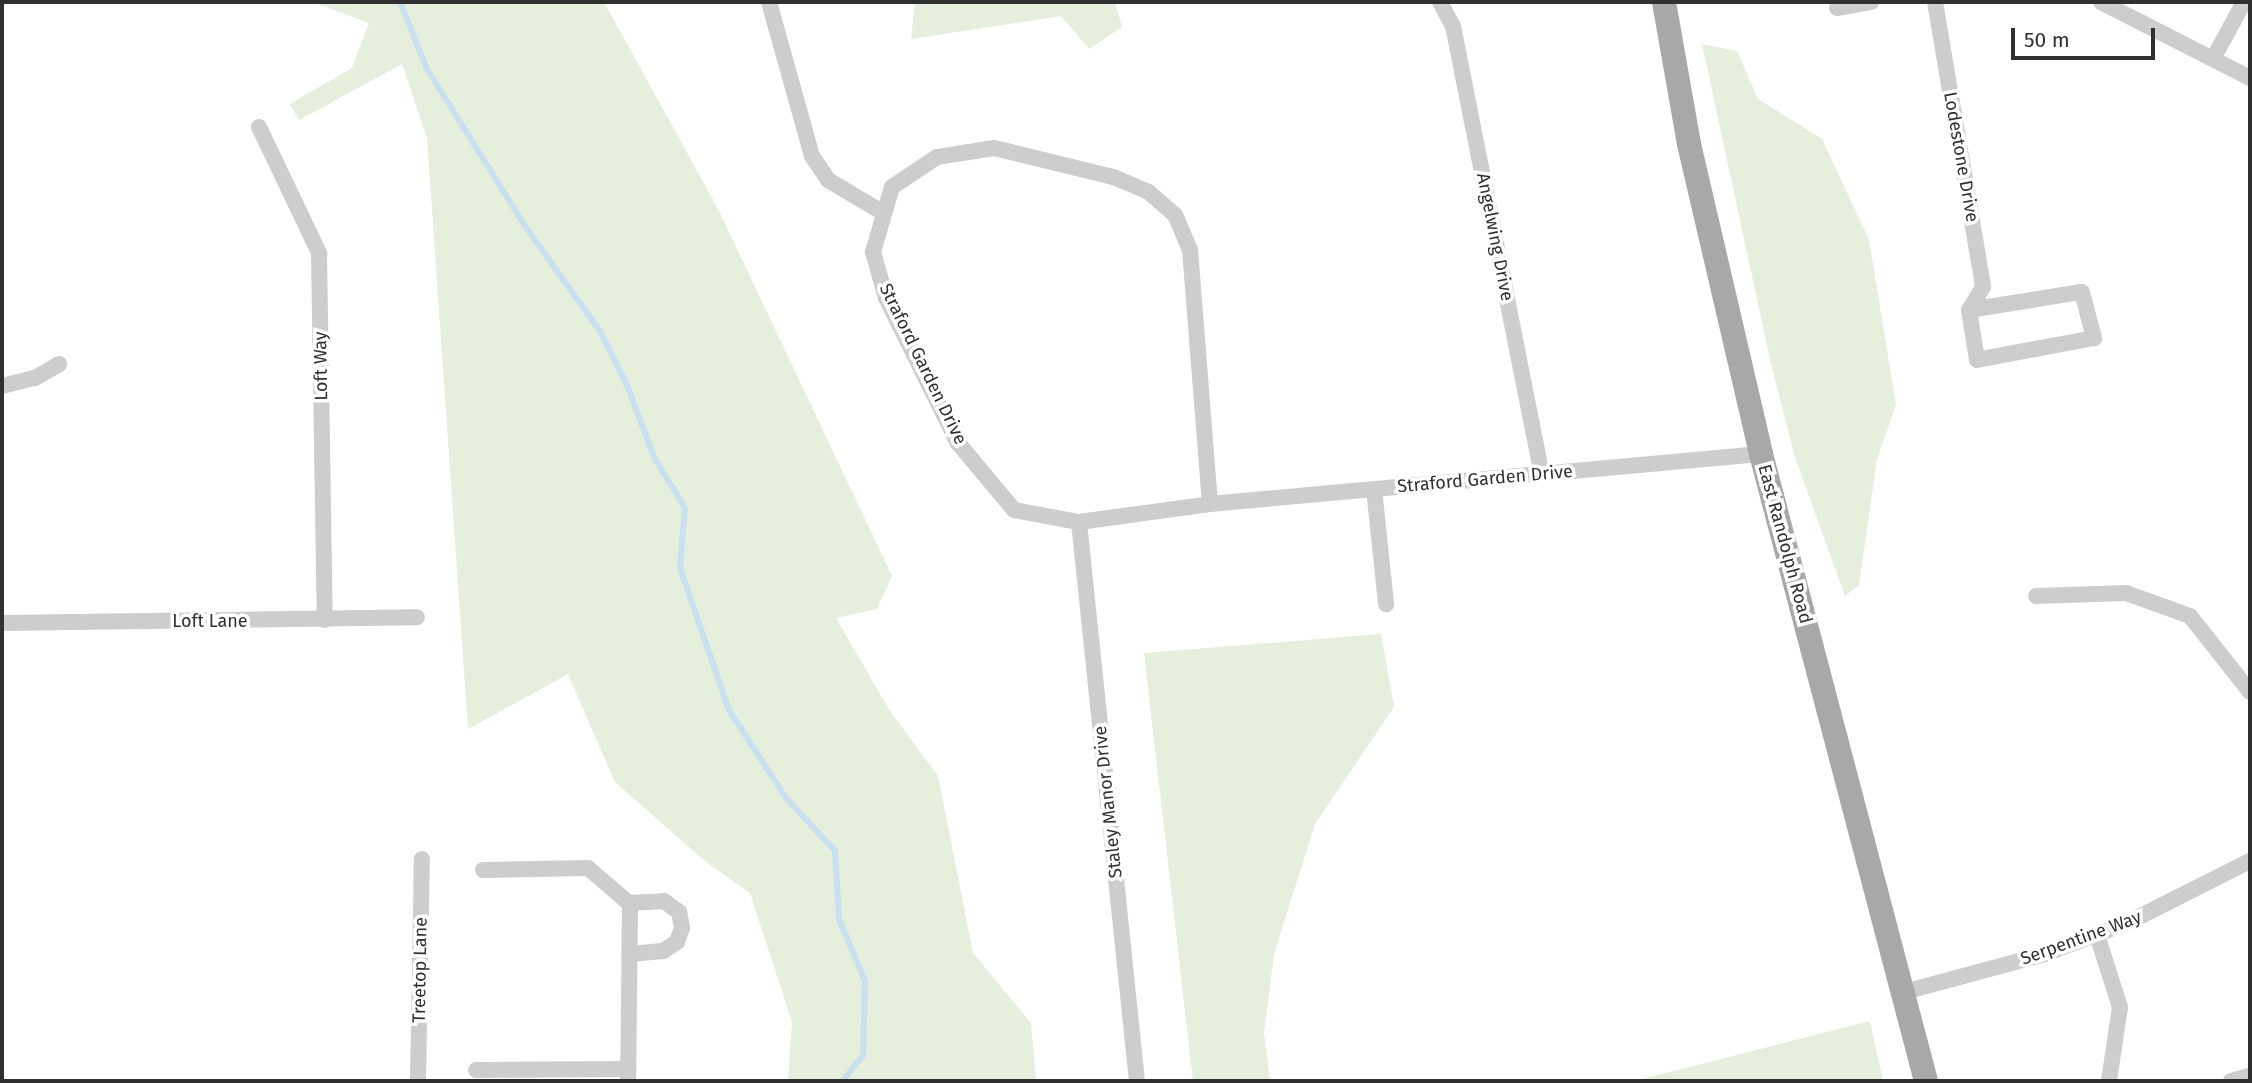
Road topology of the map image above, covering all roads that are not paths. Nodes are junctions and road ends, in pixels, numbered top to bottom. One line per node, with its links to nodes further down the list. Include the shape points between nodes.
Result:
1 (769, 2): 12 (street, via 812,156 828,180)
2 (1440, 2): 17 (street, Angelwing Drive, via 1453,26)
3 (1664, 2): 16 (main road, East Randolph Road, via 1689,144)
4 (1871, 2): 8 (street)
5 (1935, 2): 13 (street, Lodestone Drive, via 1983,287)
6 (2101, 2): 9 (street)
7 (2244, 2): 9 (street)
8 (1837, 8)
9 (2214, 58): 10 (street)
10 (2250, 78)
11 (259, 127): 24 (street, Loft Way, via 319,253)
12 (882, 212): 19 (street, Straford Garden Drive, via 892,187 937,157 994,148 1113,177 1149,192 1175,215 1190,250); 20 (street, Straford Garden Drive, via 873,252 886,298 958,443 1014,510)
13 (1969, 310): 13 (street, via 1977,360 2094,338 2082,292)
14 (59, 364): 15 (street, via 35,379)
15 (2, 386)
16 (1761, 454): 17 (street, Straford Garden Drive); 33 (main road, East Randolph Road)
17 (1542, 474): 18 (street, Straford Garden Drive)
18 (1374, 489): 19 (street, Straford Garden Drive); 22 (street)
19 (1210, 504): 20 (street, Straford Garden Drive)
20 (1079, 522): 38 (street, Staley Manor Drive)
21 (2036, 596): 26 (street, via 2126,593 2190,616)
22 (1386, 604)
23 (417, 617): 24 (street, Loft Lane)
24 (325, 620): 25 (street, Loft Lane)
25 (2, 623)
26 (2250, 692)
27 (422, 859): 37 (street, Treetop Lane)
28 (2250, 861): 31 (street, Serpentine Way, via 2194,892)
29 (483, 870): 30 (street, via 588,868)
30 (628, 903): 32 (street); 32 (street, via 664,901 679,912 682,928 677,942 663,951)
31 (2097, 934): 33 (street, Serpentine Way, via 2045,954); 40 (street, via 2120,1007)
32 (629, 954): 35 (street)
33 (1904, 992): 39 (main road, East Randolph Road)
34 (476, 1070): 35 (street)
35 (628, 1075)
36 (2250, 1076): 41 (street)
37 (418, 1081)
38 (1137, 1081)
39 (1926, 1081)
40 (2109, 1081)
41 (2231, 1081)

